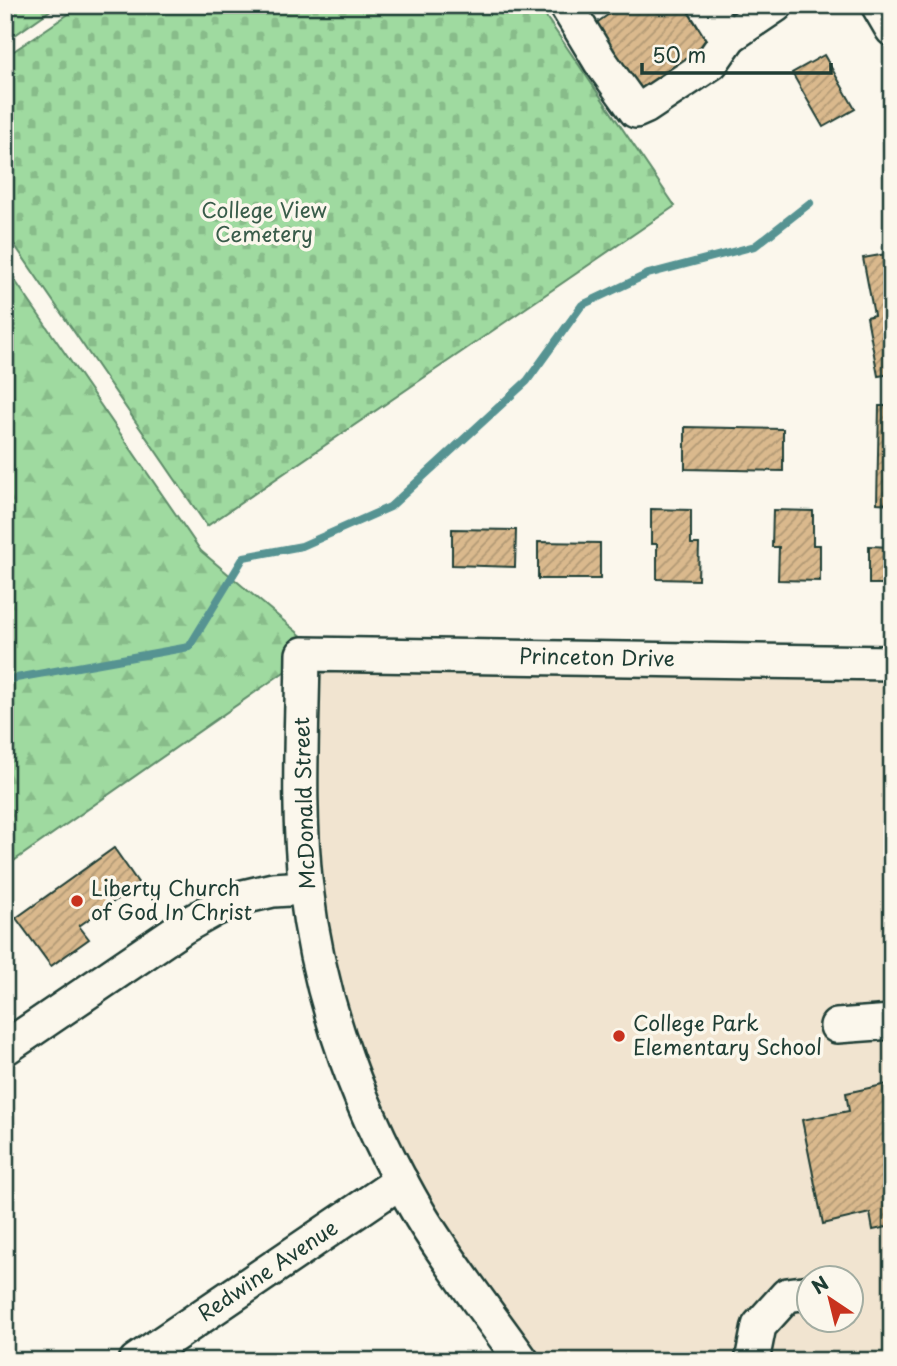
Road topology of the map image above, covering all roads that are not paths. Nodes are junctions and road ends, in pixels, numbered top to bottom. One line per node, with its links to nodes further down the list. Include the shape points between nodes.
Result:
1 (566, 5): 6 (street, via 636,111 711,63)
2 (705, 5): 6 (street, via 722,32)
3 (776, 5): 6 (street)
4 (877, 5): 5 (street)
5 (892, 29)
6 (730, 36)
7 (303, 654): 8 (street, Princeton Drive); 9 (street, McDonald Street, via 301,785)
8 (892, 663)
9 (306, 888): 12 (street, via 273,890 215,909); 13 (street, McDonald Street, via 341,1043)
10 (892, 1022): 11 (street)
11 (837, 1026)
12 (5, 1048)
13 (401, 1181): 15 (street, Redwine Avenue); 16 (street, McDonald Street)
14 (796, 1294): 17 (street, via 787,1295 759,1326)
15 (136, 1361)
16 (522, 1361)
17 (752, 1361)

